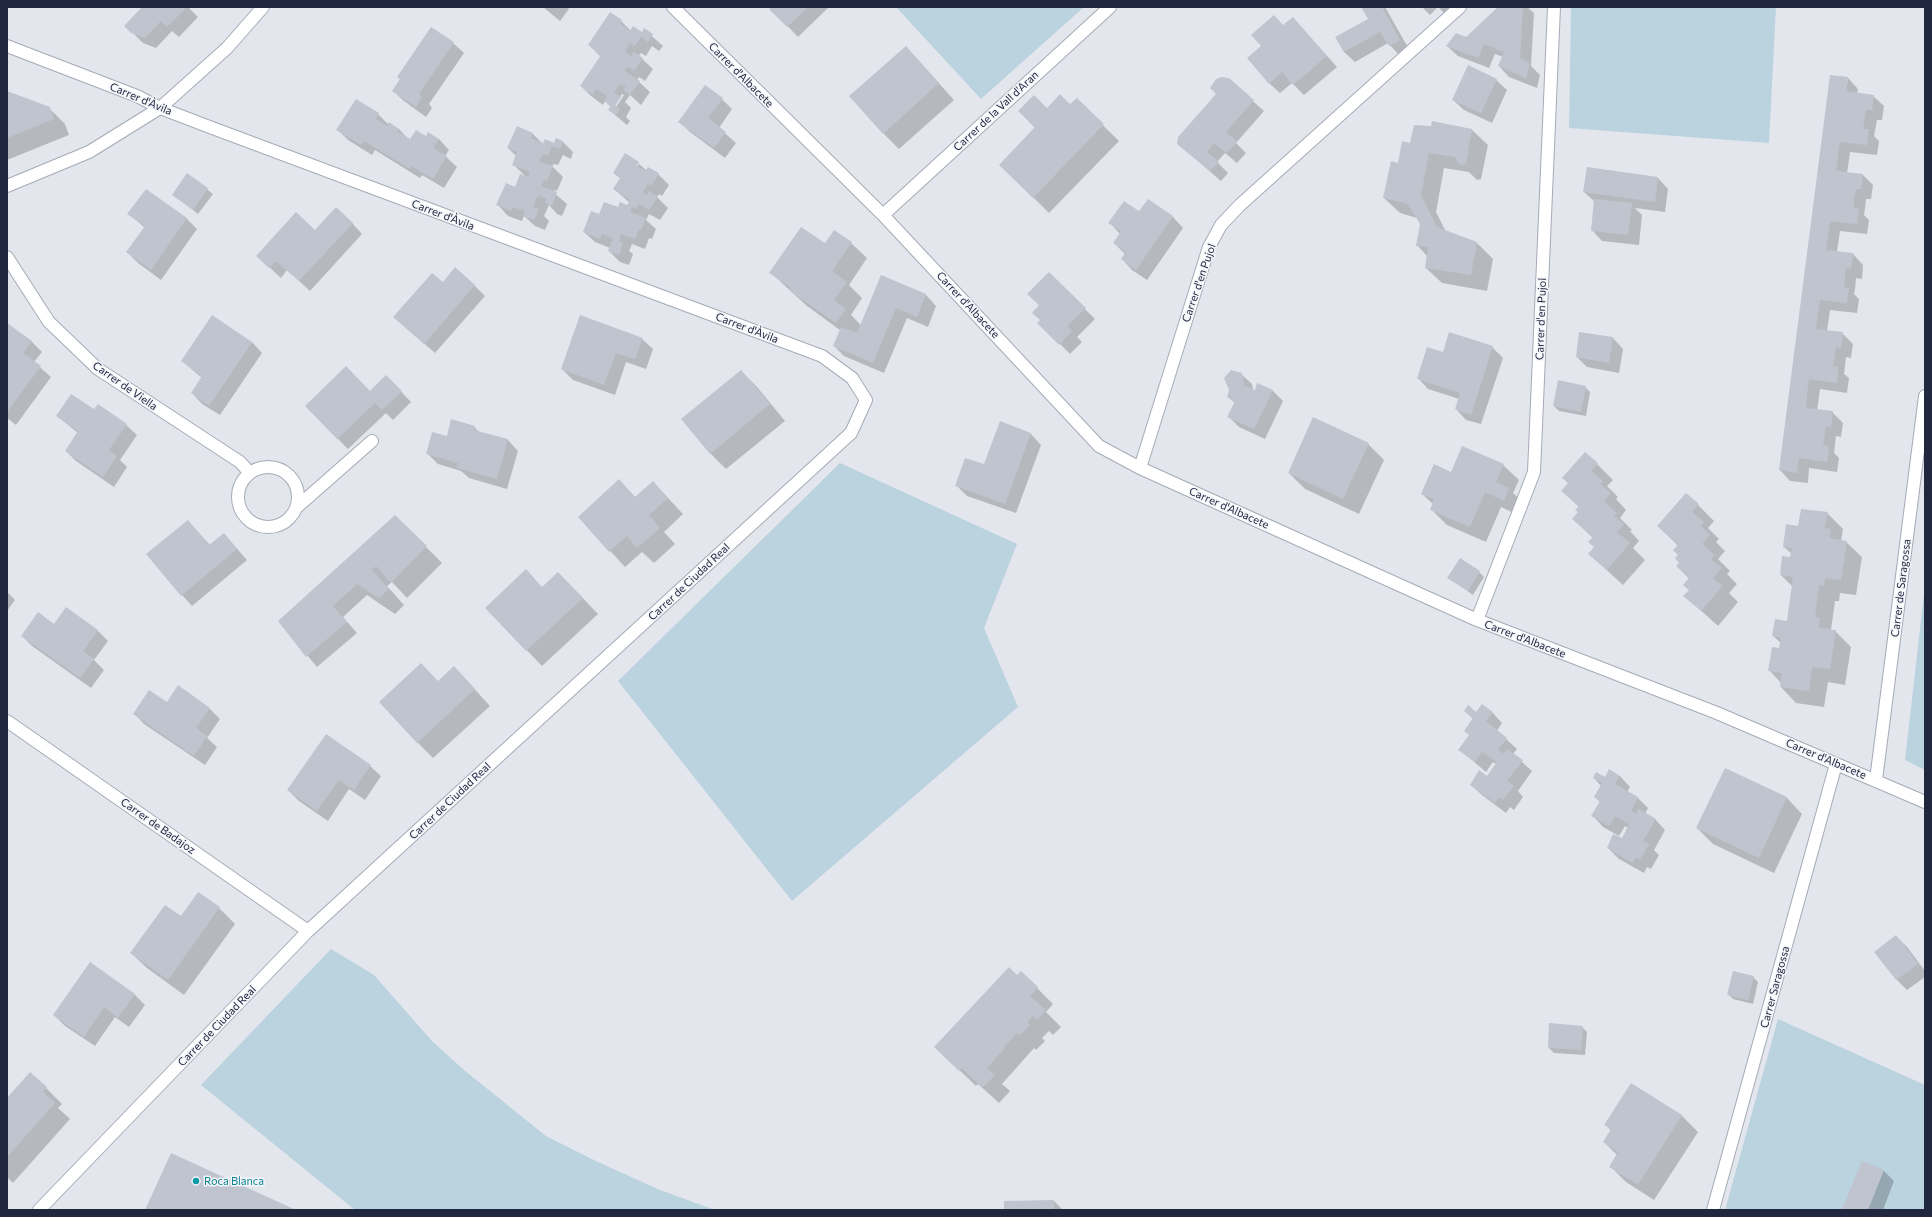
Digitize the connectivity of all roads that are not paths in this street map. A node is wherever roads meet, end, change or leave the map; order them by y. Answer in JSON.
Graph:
{"nodes":[{"id":1,"x":263,"y":7,"type":"edge"},
{"id":2,"x":673,"y":7,"type":"edge"},
{"id":3,"x":1110,"y":7,"type":"edge"},
{"id":4,"x":1460,"y":7,"type":"edge"},
{"id":5,"x":1554,"y":7,"type":"edge"},
{"id":6,"x":7,"y":46,"type":"edge"},
{"id":7,"x":160,"y":108,"type":"junction"},
{"id":8,"x":7,"y":186,"type":"edge"},
{"id":9,"x":883,"y":215,"type":"junction"},
{"id":10,"x":7,"y":258,"type":"edge"},
{"id":11,"x":1925,"y":396,"type":"edge"},
{"id":12,"x":866,"y":400,"type":"joint"},
{"id":13,"x":372,"y":441,"type":"dead end"},
{"id":14,"x":1140,"y":468,"type":"junction"},
{"id":15,"x":249,"y":472,"type":"junction"},
{"id":16,"x":297,"y":507,"type":"junction"},
{"id":17,"x":1477,"y":620,"type":"junction"},
{"id":18,"x":7,"y":721,"type":"edge"},
{"id":19,"x":1836,"y":764,"type":"junction"},
{"id":20,"x":1876,"y":780,"type":"junction"},
{"id":21,"x":1925,"y":802,"type":"edge"},
{"id":22,"x":308,"y":931,"type":"junction"},
{"id":23,"x":39,"y":1210,"type":"edge"},
{"id":24,"x":1713,"y":1210,"type":"edge"}],
"edges":[{"from":1,"to":7,"type":"street"},
{"from":2,"to":9,"type":"street","name":"Carrer d'Albacete"},
{"from":3,"to":9,"type":"street","name":"Carrer de la Vall d'Aran"},
{"from":4,"to":14,"type":"street","name":"Carrer d'en Pujol"},
{"from":5,"to":17,"type":"street","name":"Carrer d'en Pujol"},
{"from":6,"to":7,"type":"street","name":"Carrer d'Àvila"},
{"from":7,"to":8,"type":"street"},
{"from":7,"to":12,"type":"street","name":"Carrer d'Àvila"},
{"from":9,"to":14,"type":"street","name":"Carrer d'Albacete"},
{"from":10,"to":15,"type":"street","name":"Carrer de Viella"},
{"from":11,"to":20,"type":"street","name":"Carrer de Saragossa"},
{"from":12,"to":22,"type":"street","name":"Carrer de Ciudad Real"},
{"from":13,"to":16,"type":"street"},
{"from":14,"to":17,"type":"street","name":"Carrer d'Albacete"},
{"from":15,"to":16,"type":"street"},
{"from":15,"to":16,"type":"street"},
{"from":17,"to":19,"type":"street","name":"Carrer d'Albacete"},
{"from":18,"to":22,"type":"street","name":"Carrer de Badajoz"},
{"from":19,"to":20,"type":"street","name":"Carrer d'Albacete"},
{"from":19,"to":24,"type":"street","name":"Carrer Saragossa"},
{"from":20,"to":21,"type":"street","name":"Carrer d'Albacete"},
{"from":22,"to":23,"type":"street","name":"Carrer de Ciudad Real"}]}
